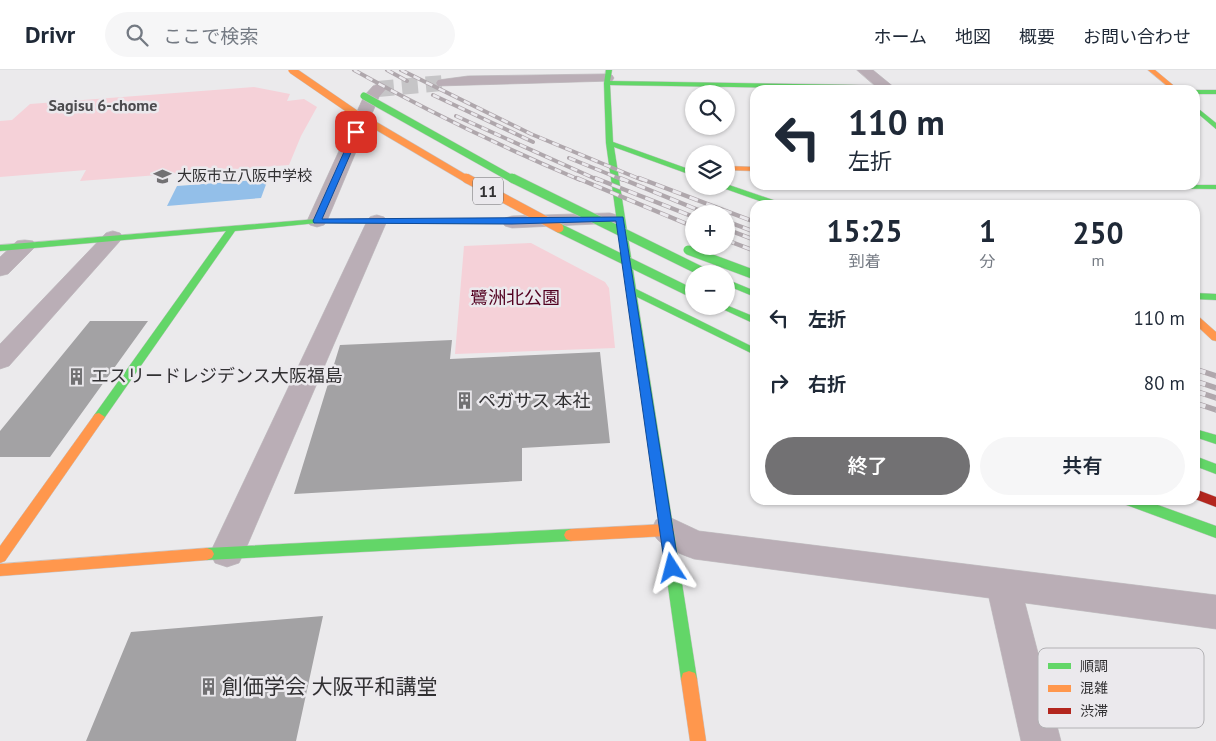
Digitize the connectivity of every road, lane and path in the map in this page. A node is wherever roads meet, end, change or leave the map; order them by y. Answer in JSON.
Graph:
{"nodes":[{"id":1,"x":292,"y":70,"type":"edge"},
{"id":2,"x":749,"y":70,"type":"edge"},
{"id":3,"x":864,"y":70,"type":"edge"},
{"id":4,"x":1150,"y":70,"type":"edge"},
{"id":5,"x":952,"y":76,"type":"dead end"},
{"id":6,"x":608,"y":77,"type":"edge"},
{"id":7,"x":443,"y":83,"type":"tunnel mouth"},
{"id":8,"x":753,"y":85,"type":"edge"},
{"id":9,"x":883,"y":85,"type":"edge"},
{"id":10,"x":961,"y":85,"type":"edge"},
{"id":11,"x":1170,"y":85,"type":"edge"},
{"id":12,"x":352,"y":88,"type":"dead end"},
{"id":13,"x":750,"y":88,"type":"edge"},
{"id":14,"x":378,"y":89,"type":"dead end"},
{"id":15,"x":1200,"y":92,"type":"edge"},
{"id":16,"x":1216,"y":92,"type":"edge"},
{"id":17,"x":1200,"y":113,"type":"edge"},
{"id":18,"x":1216,"y":127,"type":"edge"},
{"id":19,"x":610,"y":142,"type":"junction"},
{"id":20,"x":673,"y":167,"type":"junction"},
{"id":21,"x":685,"y":167,"type":"edge"},
{"id":22,"x":735,"y":168,"type":"edge"},
{"id":23,"x":750,"y":169,"type":"edge"},
{"id":24,"x":685,"y":171,"type":"edge"},
{"id":25,"x":529,"y":186,"type":"junction"},
{"id":26,"x":1200,"y":186,"type":"edge"},
{"id":27,"x":1216,"y":186,"type":"edge"},
{"id":28,"x":735,"y":189,"type":"edge"},
{"id":29,"x":1067,"y":190,"type":"edge"},
{"id":30,"x":1076,"y":199,"type":"dead end"},
{"id":31,"x":765,"y":200,"type":"edge"},
{"id":32,"x":620,"y":219,"type":"junction"},
{"id":33,"x":317,"y":221,"type":"junction"},
{"id":34,"x":377,"y":221,"type":"junction"},
{"id":35,"x":512,"y":222,"type":"joint"},
{"id":36,"x":232,"y":227,"type":"junction"},
{"id":37,"x":113,"y":237,"type":"junction"},
{"id":38,"x":662,"y":239,"type":"dead end"},
{"id":39,"x":25,"y":246,"type":"junction"},
{"id":40,"x":680,"y":246,"type":"dead end"},
{"id":41,"x":0,"y":248,"type":"edge"},
{"id":42,"x":688,"y":265,"type":"edge"},
{"id":43,"x":0,"y":269,"type":"edge"},
{"id":44,"x":750,"y":273,"type":"edge"},
{"id":45,"x":735,"y":286,"type":"edge"},
{"id":46,"x":631,"y":290,"type":"junction"},
{"id":47,"x":685,"y":290,"type":"edge"},
{"id":48,"x":750,"y":292,"type":"edge"},
{"id":49,"x":1200,"y":296,"type":"edge"},
{"id":50,"x":1216,"y":297,"type":"edge"},
{"id":51,"x":735,"y":312,"type":"edge"},
{"id":52,"x":750,"y":319,"type":"edge"},
{"id":53,"x":1200,"y":323,"type":"edge"},
{"id":54,"x":1216,"y":338,"type":"edge"},
{"id":55,"x":1202,"y":341,"type":"dead end"},
{"id":56,"x":1216,"y":345,"type":"edge"},
{"id":57,"x":750,"y":350,"type":"edge"},
{"id":58,"x":0,"y":360,"type":"edge"},
{"id":59,"x":1200,"y":435,"type":"edge"},
{"id":60,"x":1216,"y":440,"type":"edge"},
{"id":61,"x":1200,"y":463,"type":"edge"},
{"id":62,"x":1216,"y":469,"type":"edge"},
{"id":63,"x":1200,"y":496,"type":"edge"},
{"id":64,"x":1216,"y":502,"type":"edge"},
{"id":65,"x":1143,"y":505,"type":"edge"},
{"id":66,"x":667,"y":530,"type":"junction"},
{"id":67,"x":1216,"y":532,"type":"edge"},
{"id":68,"x":227,"y":553,"type":"junction"},
{"id":69,"x":0,"y":557,"type":"edge"},
{"id":70,"x":0,"y":570,"type":"edge"},
{"id":71,"x":1003,"y":585,"type":"junction"},
{"id":72,"x":1216,"y":612,"type":"edge"},
{"id":73,"x":698,"y":741,"type":"edge"},
{"id":74,"x":1041,"y":741,"type":"edge"}],
"edges":[{"from":1,"to":47,"type":"main road","number":"11","bridge":true},
{"from":2,"to":8,"type":"main road"},
{"from":3,"to":9,"type":"street"},
{"from":4,"to":11,"type":"main road"},
{"from":5,"to":10,"type":"main road"},
{"from":6,"to":7,"type":"street"},
{"from":6,"to":13,"type":"main road"},
{"from":6,"to":19,"type":"main road"},
{"from":12,"to":25,"type":"main road","number":"11","bridge":true},
{"from":14,"to":33,"type":"street"},
{"from":15,"to":16,"type":"main road"},
{"from":17,"to":18,"type":"main road"},
{"from":19,"to":20,"type":"main road"},
{"from":19,"to":32,"type":"main road"},
{"from":20,"to":21,"type":"main road"},
{"from":20,"to":24,"type":"main road"},
{"from":22,"to":23,"type":"main road"},
{"from":25,"to":38,"type":"main road","number":"11","bridge":true},
{"from":25,"to":42,"type":"main road","number":"11","bridge":true},
{"from":26,"to":27,"type":"main road"},
{"from":28,"to":31,"type":"main road"},
{"from":29,"to":30,"type":"main road"},
{"from":32,"to":35,"type":"street"},
{"from":32,"to":46,"type":"main road"},
{"from":33,"to":34,"type":"main road"},
{"from":33,"to":36,"type":"main road"},
{"from":34,"to":35,"type":"main road"},
{"from":34,"to":68,"type":"street"},
{"from":36,"to":37,"type":"main road"},
{"from":36,"to":69,"type":"main road"},
{"from":37,"to":39,"type":"main road"},
{"from":37,"to":58,"type":"street"},
{"from":39,"to":41,"type":"main road"},
{"from":39,"to":43,"type":"street"},
{"from":40,"to":44,"type":"main road","bridge":true},
{"from":45,"to":48,"type":"main road"},
{"from":46,"to":57,"type":"main road"},
{"from":46,"to":66,"type":"main road"},
{"from":49,"to":50,"type":"main road"},
{"from":51,"to":52,"type":"main road"},
{"from":53,"to":54,"type":"main road"},
{"from":55,"to":56,"type":"main road"},
{"from":59,"to":60,"type":"main road"},
{"from":61,"to":62,"type":"main road"},
{"from":63,"to":64,"type":"main road"},
{"from":65,"to":67,"type":"main road"},
{"from":66,"to":68,"type":"main road"},
{"from":66,"to":71,"type":"street"},
{"from":66,"to":73,"type":"main road"},
{"from":68,"to":70,"type":"main road"},
{"from":71,"to":72,"type":"street"},
{"from":71,"to":74,"type":"street"}]}
